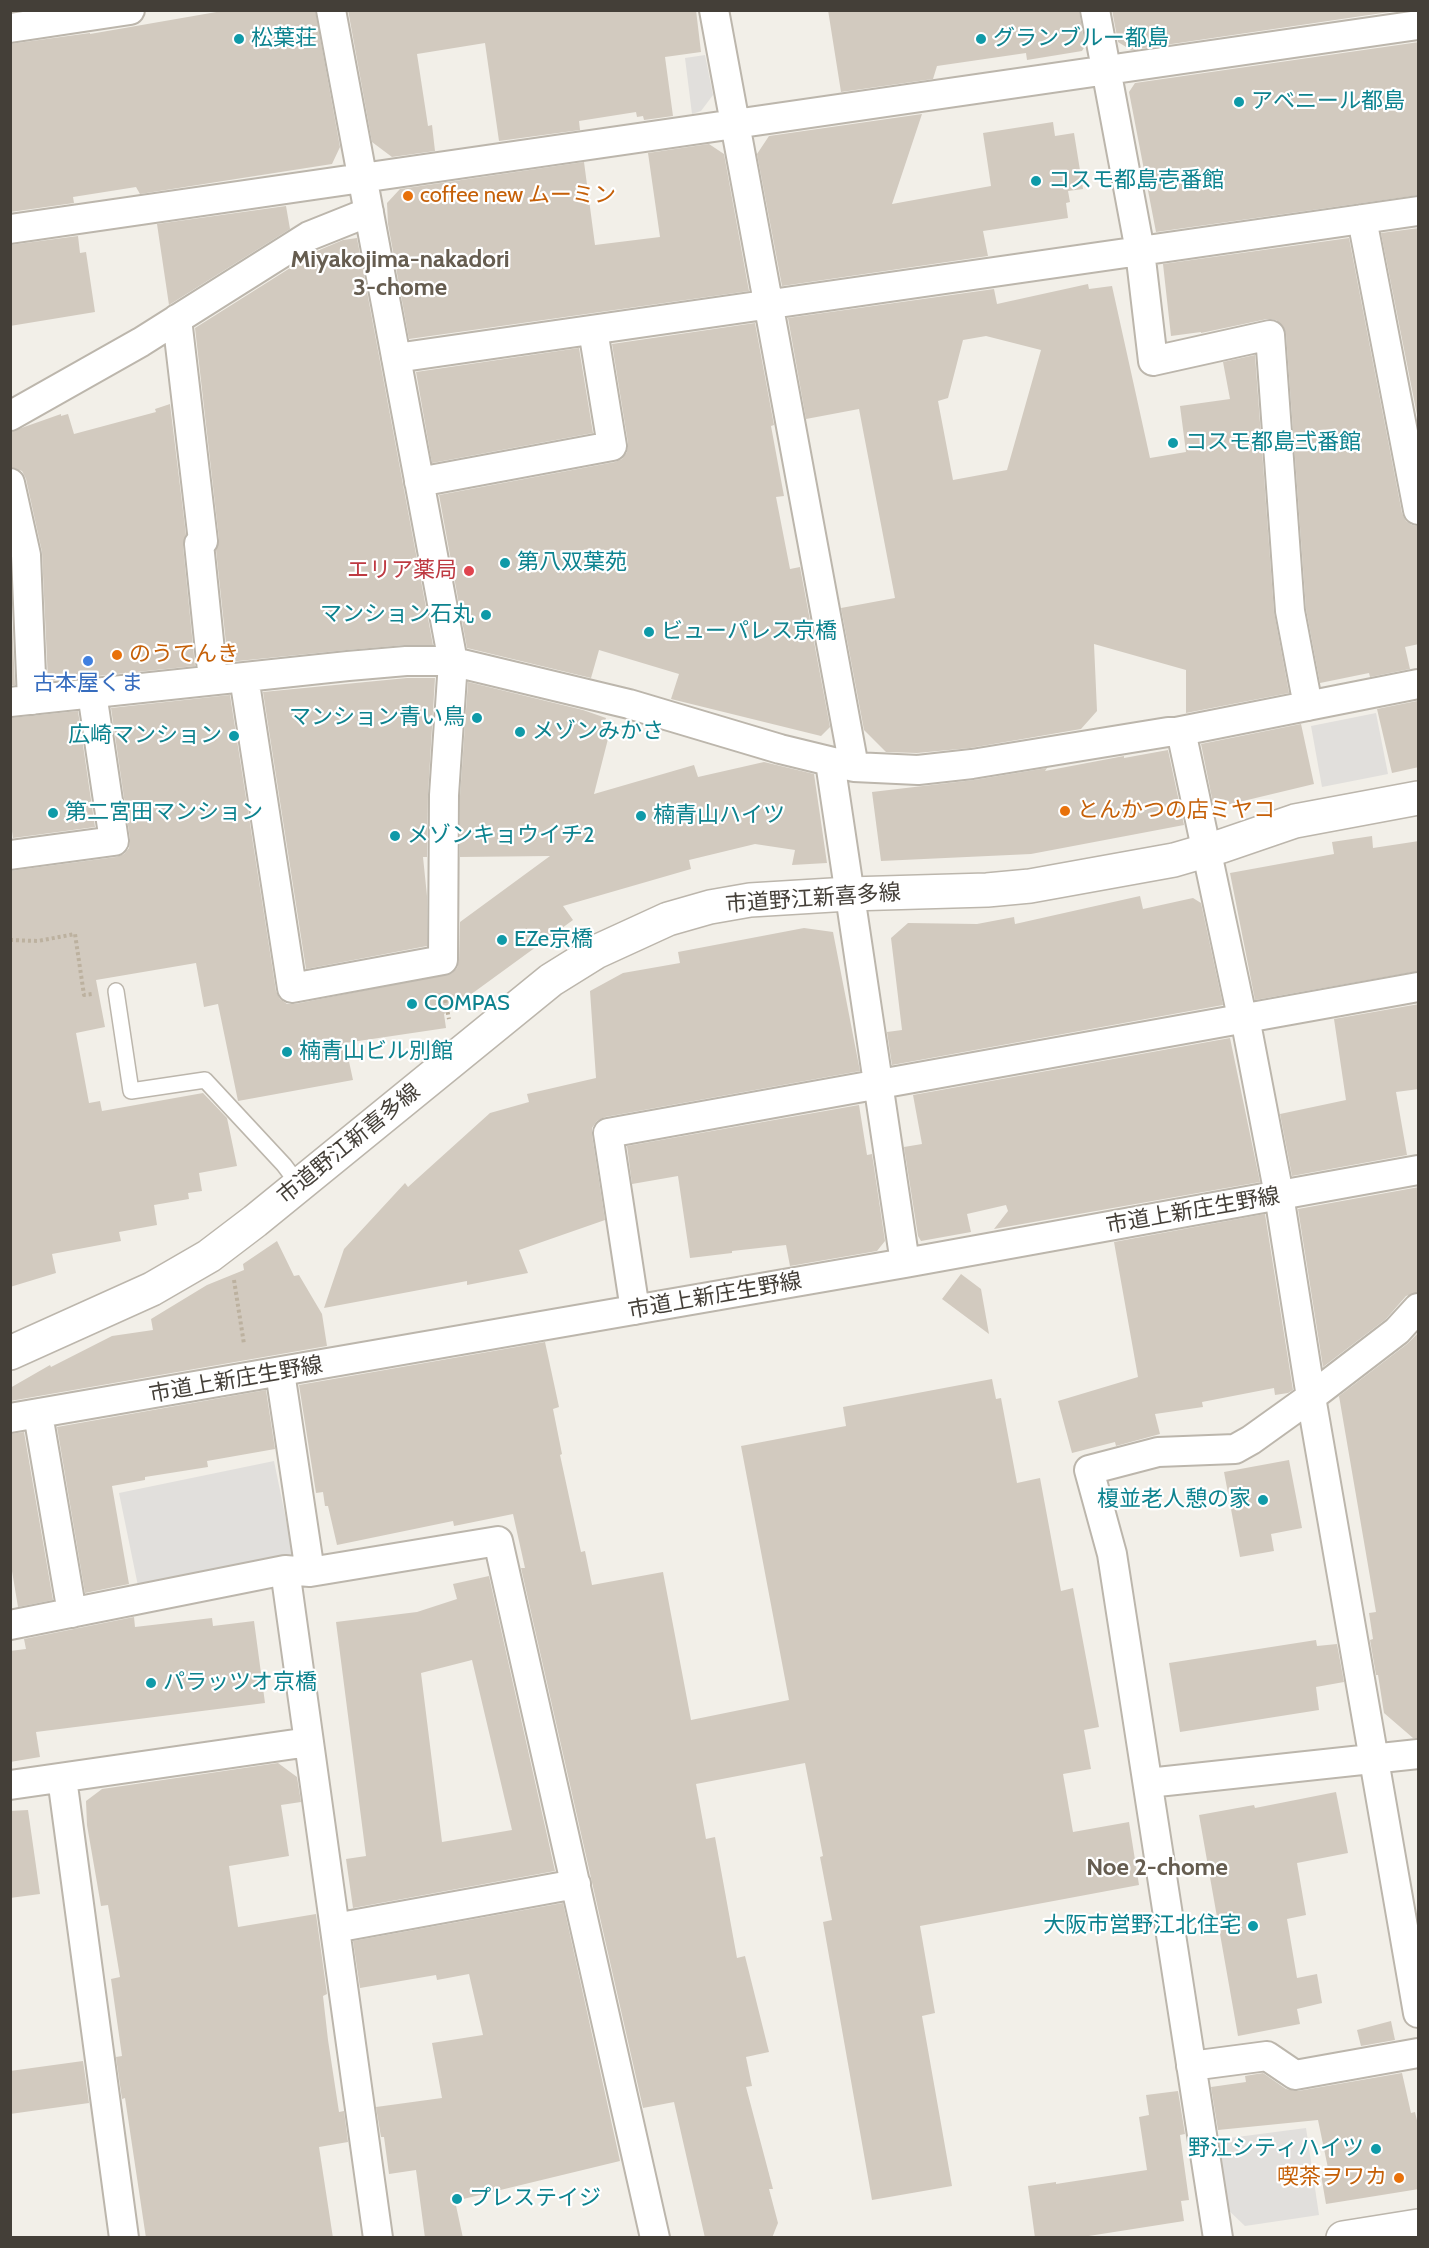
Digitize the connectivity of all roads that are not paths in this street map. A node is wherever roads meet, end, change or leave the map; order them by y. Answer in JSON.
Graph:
{"nodes":[{"id":1,"x":130,"y":10,"type":"edge"},
{"id":2,"x":331,"y":10,"type":"edge"},
{"id":3,"x":714,"y":10,"type":"edge"},
{"id":4,"x":1095,"y":10,"type":"edge"},
{"id":5,"x":1419,"y":25,"type":"edge"},
{"id":6,"x":10,"y":28,"type":"edge"},
{"id":7,"x":1107,"y":70,"type":"junction"},
{"id":8,"x":735,"y":124,"type":"junction"},
{"id":9,"x":362,"y":178,"type":"junction"},
{"id":10,"x":1419,"y":211,"type":"edge"},
{"id":11,"x":369,"y":212,"type":"junction"},
{"id":12,"x":1362,"y":219,"type":"junction"},
{"id":13,"x":10,"y":229,"type":"edge"},
{"id":14,"x":1140,"y":251,"type":"junction"},
{"id":15,"x":768,"y":304,"type":"junction"},
{"id":16,"x":177,"y":319,"type":"junction"},
{"id":17,"x":593,"y":330,"type":"junction"},
{"id":18,"x":396,"y":358,"type":"junction"},
{"id":19,"x":10,"y":416,"type":"edge"},
{"id":20,"x":419,"y":482,"type":"junction"},
{"id":21,"x":10,"y":483,"type":"edge"},
{"id":22,"x":1419,"y":510,"type":"edge"},
{"id":23,"x":453,"y":662,"type":"junction"},
{"id":24,"x":244,"y":677,"type":"junction"},
{"id":25,"x":213,"y":680,"type":"junction"},
{"id":26,"x":1419,"y":684,"type":"edge"},
{"id":27,"x":92,"y":693,"type":"junction"},
{"id":28,"x":21,"y":701,"type":"edge"},
{"id":29,"x":1308,"y":706,"type":"junction"},
{"id":30,"x":1181,"y":731,"type":"junction"},
{"id":31,"x":842,"y":765,"type":"junction"},
{"id":32,"x":1419,"y":798,"type":"edge"},
{"id":33,"x":1207,"y":851,"type":"junction"},
{"id":34,"x":10,"y":855,"type":"edge"},
{"id":35,"x":849,"y":894,"type":"junction"},
{"id":36,"x":1419,"y":987,"type":"edge"},
{"id":37,"x":116,"y":991,"type":"road end"},
{"id":38,"x":1242,"y":1017,"type":"junction"},
{"id":39,"x":878,"y":1084,"type":"junction"},
{"id":40,"x":1419,"y":1170,"type":"edge"},
{"id":41,"x":299,"y":1185,"type":"junction"},
{"id":42,"x":1279,"y":1195,"type":"junction"},
{"id":43,"x":905,"y":1263,"type":"junction"},
{"id":44,"x":1419,"y":1308,"type":"edge"},
{"id":45,"x":635,"y":1310,"type":"junction"},
{"id":46,"x":10,"y":1353,"type":"edge"},
{"id":47,"x":280,"y":1372,"type":"junction"},
{"id":48,"x":1311,"y":1397,"type":"junction"},
{"id":49,"x":24,"y":1416,"type":"edge"},
{"id":50,"x":298,"y":1571,"type":"junction"},
{"id":51,"x":72,"y":1613,"type":"junction"},
{"id":52,"x":11,"y":1621,"type":"edge"},
{"id":53,"x":309,"y":1742,"type":"junction"},
{"id":54,"x":1419,"y":1754,"type":"edge"},
{"id":55,"x":1375,"y":1759,"type":"junction"},
{"id":56,"x":62,"y":1778,"type":"junction"},
{"id":57,"x":1148,"y":1783,"type":"junction"},
{"id":58,"x":10,"y":1785,"type":"edge"},
{"id":59,"x":576,"y":1884,"type":"junction"},
{"id":60,"x":335,"y":1928,"type":"junction"},
{"id":61,"x":1419,"y":2013,"type":"edge"},
{"id":62,"x":1419,"y":2053,"type":"edge"},
{"id":63,"x":1191,"y":2066,"type":"junction"},
{"id":64,"x":1419,"y":2226,"type":"edge"},
{"id":65,"x":124,"y":2238,"type":"edge"},
{"id":66,"x":378,"y":2238,"type":"edge"},
{"id":67,"x":655,"y":2238,"type":"edge"},
{"id":68,"x":1218,"y":2238,"type":"edge"},
{"id":69,"x":1342,"y":2238,"type":"edge"}],
"edges":[{"from":1,"to":6,"type":"street"},
{"from":2,"to":9,"type":"street"},
{"from":3,"to":8,"type":"street"},
{"from":4,"to":7,"type":"street"},
{"from":5,"to":7,"type":"street"},
{"from":7,"to":8,"type":"street"},
{"from":7,"to":14,"type":"street"},
{"from":8,"to":9,"type":"street"},
{"from":8,"to":15,"type":"street"},
{"from":9,"to":11,"type":"street"},
{"from":9,"to":13,"type":"street"},
{"from":10,"to":12,"type":"street"},
{"from":11,"to":16,"type":"street"},
{"from":11,"to":18,"type":"street"},
{"from":12,"to":14,"type":"street"},
{"from":12,"to":22,"type":"street"},
{"from":14,"to":15,"type":"street"},
{"from":14,"to":29,"type":"street"},
{"from":15,"to":17,"type":"street"},
{"from":15,"to":31,"type":"street"},
{"from":16,"to":19,"type":"street"},
{"from":16,"to":25,"type":"street"},
{"from":17,"to":18,"type":"street"},
{"from":17,"to":20,"type":"street"},
{"from":18,"to":20,"type":"street"},
{"from":20,"to":23,"type":"street"},
{"from":21,"to":28,"type":"street"},
{"from":23,"to":24,"type":"street"},
{"from":23,"to":24,"type":"street"},
{"from":23,"to":31,"type":"street"},
{"from":24,"to":25,"type":"street"},
{"from":25,"to":27,"type":"street"},
{"from":26,"to":29,"type":"street"},
{"from":27,"to":28,"type":"street"},
{"from":27,"to":34,"type":"street"},
{"from":29,"to":30,"type":"street"},
{"from":30,"to":31,"type":"street"},
{"from":30,"to":33,"type":"street"},
{"from":31,"to":35,"type":"street"},
{"from":32,"to":33,"type":"street","name":"市道野江新喜多線"},
{"from":33,"to":35,"type":"street","name":"市道野江新喜多線"},
{"from":33,"to":38,"type":"street"},
{"from":35,"to":39,"type":"street"},
{"from":35,"to":41,"type":"street","name":"市道野江新喜多線"},
{"from":36,"to":38,"type":"street"},
{"from":37,"to":41,"type":"lane"},
{"from":38,"to":39,"type":"street"},
{"from":38,"to":42,"type":"street"},
{"from":39,"to":43,"type":"street"},
{"from":39,"to":45,"type":"street"},
{"from":40,"to":42,"type":"street","name":"市道上新庄生野線"},
{"from":41,"to":46,"type":"street","name":"市道野江新喜多線"},
{"from":42,"to":43,"type":"street","name":"市道上新庄生野線"},
{"from":42,"to":48,"type":"street"},
{"from":43,"to":45,"type":"street","name":"市道上新庄生野線"},
{"from":44,"to":48,"type":"street"},
{"from":45,"to":47,"type":"street","name":"市道上新庄生野線"},
{"from":47,"to":49,"type":"street","name":"市道上新庄生野線"},
{"from":47,"to":50,"type":"street"},
{"from":48,"to":55,"type":"street"},
{"from":48,"to":57,"type":"street"},
{"from":49,"to":51,"type":"street"},
{"from":50,"to":51,"type":"street"},
{"from":50,"to":53,"type":"street"},
{"from":50,"to":59,"type":"street"},
{"from":51,"to":52,"type":"street"},
{"from":53,"to":56,"type":"street"},
{"from":53,"to":60,"type":"street"},
{"from":54,"to":55,"type":"street"},
{"from":55,"to":57,"type":"street"},
{"from":55,"to":61,"type":"street"},
{"from":56,"to":58,"type":"street"},
{"from":56,"to":65,"type":"street"},
{"from":57,"to":63,"type":"street"},
{"from":59,"to":60,"type":"street"},
{"from":59,"to":67,"type":"street"},
{"from":60,"to":66,"type":"street"},
{"from":62,"to":63,"type":"street"},
{"from":63,"to":68,"type":"street"},
{"from":64,"to":69,"type":"street"}]}
